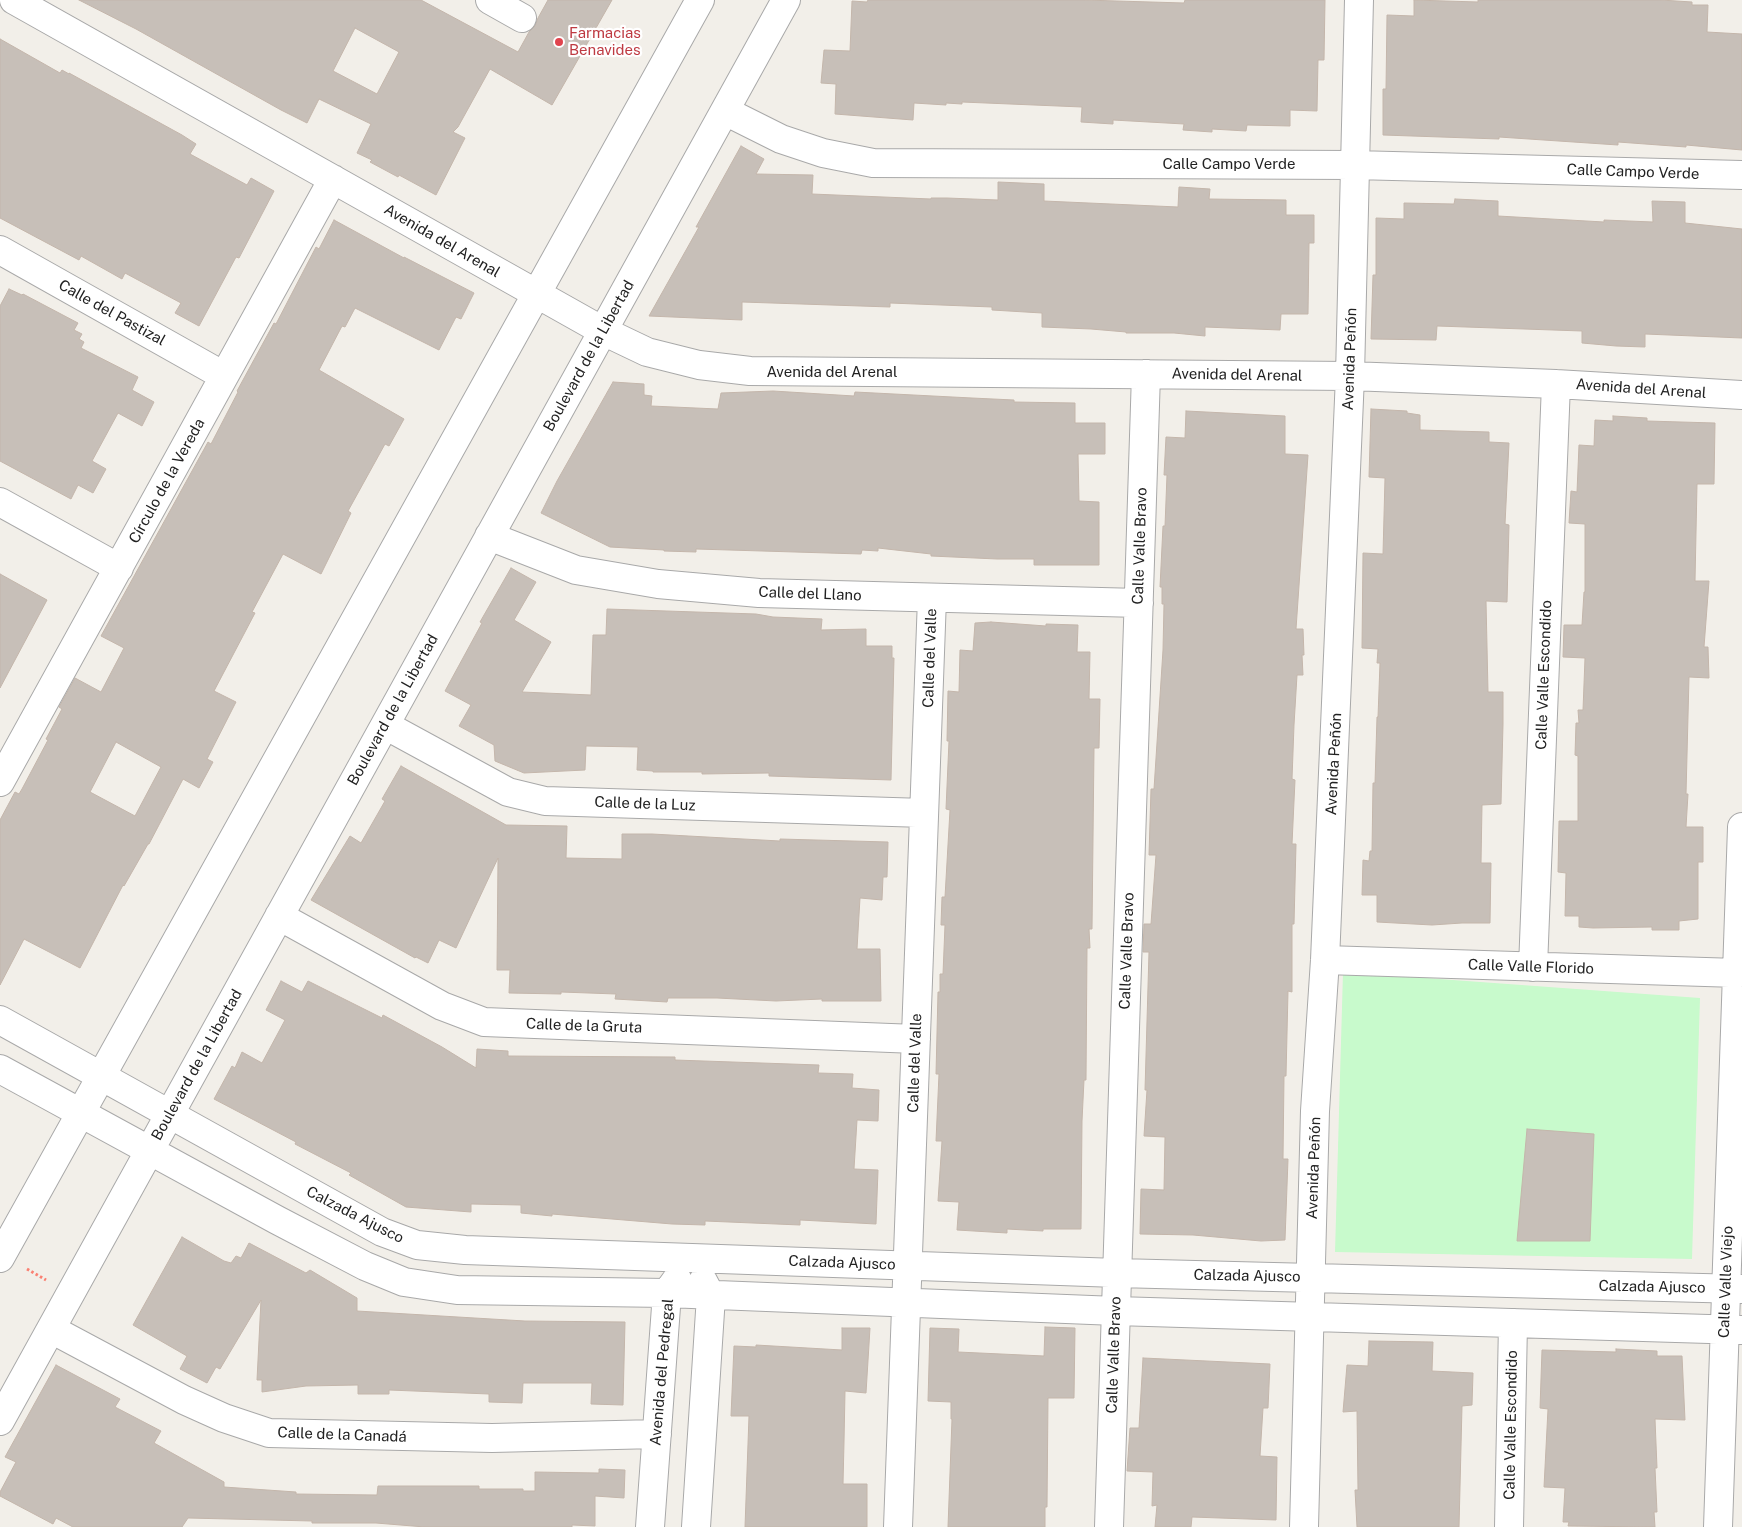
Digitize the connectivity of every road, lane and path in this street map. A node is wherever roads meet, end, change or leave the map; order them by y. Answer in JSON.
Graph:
{"nodes":[{"id":1,"x":14,"y":0,"type":"edge"},
{"id":2,"x":490,"y":0,"type":"edge"},
{"id":3,"x":700,"y":0,"type":"edge"},
{"id":4,"x":786,"y":0,"type":"edge"},
{"id":5,"x":1359,"y":0,"type":"edge"},
{"id":6,"x":522,"y":18,"type":"dead end"},
{"id":7,"x":725,"y":111,"type":"junction"},
{"id":8,"x":1354,"y":165,"type":"junction"},
{"id":9,"x":1742,"y":175,"type":"edge"},
{"id":10,"x":333,"y":179,"type":"junction"},
{"id":11,"x":0,"y":250,"type":"edge"},
{"id":12,"x":536,"y":295,"type":"junction"},
{"id":13,"x":603,"y":331,"type":"junction"},
{"id":14,"x":1146,"y":374,"type":"junction"},
{"id":15,"x":224,"y":376,"type":"junction"},
{"id":16,"x":1350,"y":376,"type":"junction"},
{"id":17,"x":1556,"y":384,"type":"junction"},
{"id":18,"x":1742,"y":395,"type":"edge"},
{"id":19,"x":0,"y":502,"type":"edge"},
{"id":20,"x":490,"y":536,"type":"junction"},
{"id":21,"x":119,"y":568,"type":"junction"},
{"id":22,"x":932,"y":598,"type":"junction"},
{"id":23,"x":1138,"y":603,"type":"junction"},
{"id":24,"x":385,"y":725,"type":"junction"},
{"id":25,"x":3,"y":770,"type":"edge"},
{"id":26,"x":924,"y":812,"type":"junction"},
{"id":27,"x":1742,"y":827,"type":"edge"},
{"id":28,"x":279,"y":916,"type":"junction"},
{"id":29,"x":1325,"y":960,"type":"junction"},
{"id":30,"x":1533,"y":967,"type":"junction"},
{"id":31,"x":1737,"y":973,"type":"junction"},
{"id":32,"x":0,"y":1020,"type":"edge"},
{"id":33,"x":916,"y":1040,"type":"junction"},
{"id":34,"x":0,"y":1069,"type":"edge"},
{"id":35,"x":102,"y":1077,"type":"junction"},
{"id":36,"x":80,"y":1113,"type":"junction"},
{"id":37,"x":169,"y":1114,"type":"junction"},
{"id":38,"x":149,"y":1151,"type":"junction"},
{"id":39,"x":1,"y":1256,"type":"edge"},
{"id":40,"x":691,"y":1258,"type":"junction"},
{"id":41,"x":907,"y":1265,"type":"junction"},
{"id":42,"x":1117,"y":1273,"type":"junction"},
{"id":43,"x":1311,"y":1278,"type":"junction"},
{"id":44,"x":1734,"y":1289,"type":"edge"},
{"id":45,"x":70,"y":1294,"type":"junction"},
{"id":46,"x":667,"y":1294,"type":"junction"},
{"id":47,"x":711,"y":1296,"type":"junction"},
{"id":48,"x":906,"y":1303,"type":"junction"},
{"id":49,"x":1116,"y":1311,"type":"junction"},
{"id":50,"x":1310,"y":1317,"type":"junction"},
{"id":51,"x":1513,"y":1323,"type":"junction"},
{"id":52,"x":51,"y":1329,"type":"junction"},
{"id":53,"x":1733,"y":1330,"type":"edge"},
{"id":54,"x":0,"y":1421,"type":"edge"},
{"id":55,"x":657,"y":1434,"type":"junction"},
{"id":56,"x":650,"y":1527,"type":"edge"},
{"id":57,"x":696,"y":1527,"type":"edge"},
{"id":58,"x":898,"y":1527,"type":"edge"},
{"id":59,"x":1108,"y":1527,"type":"edge"},
{"id":60,"x":1304,"y":1527,"type":"edge"},
{"id":61,"x":1510,"y":1527,"type":"edge"},
{"id":62,"x":1718,"y":1527,"type":"edge"}],
"edges":[{"from":1,"to":10,"type":"street","name":"Avenida del Arenal"},
{"from":2,"to":6,"type":"street"},
{"from":3,"to":12,"type":"street"},
{"from":4,"to":7,"type":"street","name":"Boulevard de la Libertad"},
{"from":5,"to":8,"type":"street","name":"Avenida Peñón"},
{"from":7,"to":8,"type":"street","name":"Calle Campo Verde"},
{"from":7,"to":13,"type":"street","name":"Boulevard de la Libertad"},
{"from":8,"to":9,"type":"street","name":"Calle Campo Verde"},
{"from":8,"to":16,"type":"street","name":"Avenida Peñón"},
{"from":10,"to":12,"type":"street","name":"Avenida del Arenal"},
{"from":10,"to":15,"type":"street","name":"Círculo de la Vereda"},
{"from":11,"to":15,"type":"street","name":"Calle del Pastizal"},
{"from":12,"to":13,"type":"street","name":"Avenida del Arenal"},
{"from":12,"to":35,"type":"street"},
{"from":13,"to":14,"type":"street","name":"Avenida del Arenal"},
{"from":13,"to":20,"type":"street","name":"Boulevard de la Libertad"},
{"from":14,"to":16,"type":"street","name":"Avenida del Arenal"},
{"from":14,"to":23,"type":"street","name":"Calle Valle Bravo"},
{"from":15,"to":21,"type":"street","name":"Círculo de la Vereda"},
{"from":16,"to":17,"type":"street","name":"Avenida del Arenal"},
{"from":16,"to":29,"type":"street","name":"Avenida Peñón"},
{"from":17,"to":18,"type":"street","name":"Avenida del Arenal"},
{"from":17,"to":30,"type":"street","name":"Calle Valle Escondido"},
{"from":19,"to":21,"type":"street"},
{"from":20,"to":22,"type":"street","name":"Calle del Llano"},
{"from":20,"to":24,"type":"street","name":"Boulevard de la Libertad"},
{"from":21,"to":25,"type":"street","name":"Círculo de la Vereda"},
{"from":22,"to":23,"type":"street","name":"Calle del Llano"},
{"from":22,"to":26,"type":"street","name":"Calle del Valle"},
{"from":23,"to":42,"type":"street","name":"Calle Valle Bravo"},
{"from":24,"to":26,"type":"street","name":"Calle de la Luz"},
{"from":24,"to":28,"type":"street","name":"Boulevard de la Libertad"},
{"from":26,"to":33,"type":"street","name":"Calle del Valle"},
{"from":27,"to":31,"type":"street","name":"Calle Valle Viejo"},
{"from":28,"to":33,"type":"street","name":"Calle de la Gruta"},
{"from":28,"to":37,"type":"street","name":"Boulevard de la Libertad"},
{"from":29,"to":30,"type":"street","name":"Calle Valle Florido"},
{"from":29,"to":43,"type":"street","name":"Avenida Peñón"},
{"from":30,"to":31,"type":"street","name":"Calle Valle Florido"},
{"from":31,"to":44,"type":"street","name":"Calle Valle Viejo"},
{"from":32,"to":35,"type":"street","name":"Calzada Ajusco"},
{"from":33,"to":41,"type":"street","name":"Calle del Valle"},
{"from":34,"to":36,"type":"street"},
{"from":35,"to":36,"type":"street"},
{"from":35,"to":37,"type":"street","name":"Calzada Ajusco"},
{"from":36,"to":38,"type":"street"},
{"from":36,"to":39,"type":"street"},
{"from":37,"to":38,"type":"street","name":"Boulevard de la Libertad"},
{"from":37,"to":40,"type":"street","name":"Calzada Ajusco"},
{"from":38,"to":45,"type":"street","name":"Boulevard de la Libertad"},
{"from":38,"to":46,"type":"street"},
{"from":39,"to":45,"type":"path"},
{"from":40,"to":41,"type":"street","name":"Calzada Ajusco"},
{"from":40,"to":46,"type":"street","name":"Avenida del Pedregal"},
{"from":40,"to":47,"type":"street"},
{"from":41,"to":42,"type":"street","name":"Calzada Ajusco"},
{"from":41,"to":48,"type":"street","name":"Calle del Valle"},
{"from":42,"to":43,"type":"street","name":"Calzada Ajusco"},
{"from":42,"to":49,"type":"street","name":"Calle Valle Bravo"},
{"from":43,"to":44,"type":"street","name":"Calzada Ajusco"},
{"from":43,"to":50,"type":"street","name":"Avenida Peñón"},
{"from":44,"to":53,"type":"street","name":"Calle Valle Viejo"},
{"from":45,"to":52,"type":"street","name":"Boulevard de la Libertad"},
{"from":46,"to":47,"type":"street"},
{"from":46,"to":55,"type":"street","name":"Avenida del Pedregal"},
{"from":47,"to":48,"type":"street"},
{"from":47,"to":57,"type":"street"},
{"from":48,"to":49,"type":"street"},
{"from":48,"to":58,"type":"street","name":"Calle del Valle"},
{"from":49,"to":50,"type":"street"},
{"from":49,"to":59,"type":"street","name":"Calle Valle Bravo"},
{"from":50,"to":51,"type":"street"},
{"from":50,"to":60,"type":"street","name":"Avenida Peñón"},
{"from":51,"to":53,"type":"street"},
{"from":51,"to":61,"type":"street","name":"Calle Valle Escondido"},
{"from":52,"to":54,"type":"street","name":"Boulevard de la Libertad"},
{"from":52,"to":55,"type":"street","name":"Calle de la Canadá"},
{"from":53,"to":62,"type":"street","name":"Calle Valle Viejo"},
{"from":55,"to":56,"type":"street","name":"Avenida del Pedregal"}]}
